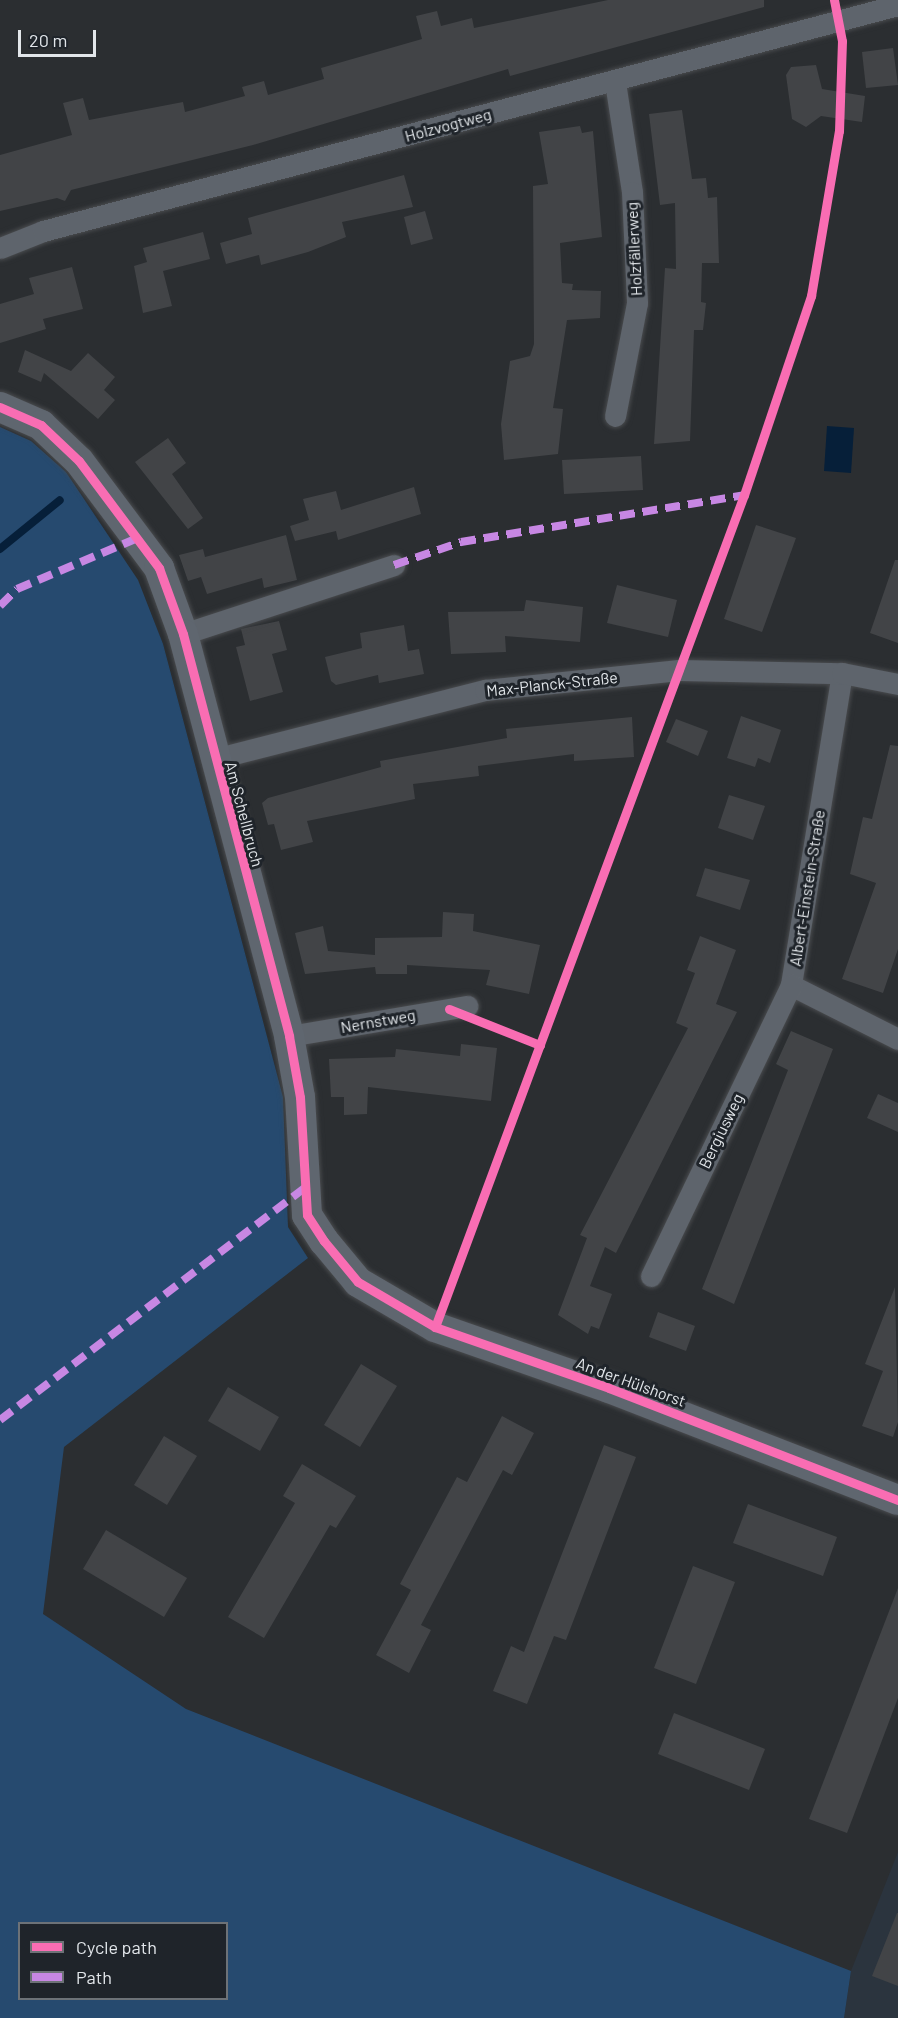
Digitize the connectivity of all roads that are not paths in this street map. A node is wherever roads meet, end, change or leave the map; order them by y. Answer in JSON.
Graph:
{"nodes":[{"id":1,"x":898,"y":5,"type":"edge"},
{"id":2,"x":615,"y":82,"type":"junction"},
{"id":3,"x":0,"y":248,"type":"edge"},
{"id":4,"x":0,"y":407,"type":"edge"},
{"id":5,"x":615,"y":416,"type":"dead end"},
{"id":6,"x":394,"y":565,"type":"dead end"},
{"id":7,"x":183,"y":634,"type":"junction"},
{"id":8,"x":842,"y":673,"type":"junction"},
{"id":9,"x":898,"y":684,"type":"edge"},
{"id":10,"x":214,"y":759,"type":"junction"},
{"id":11,"x":791,"y":985,"type":"junction"},
{"id":12,"x":467,"y":1006,"type":"dead end"},
{"id":13,"x":289,"y":1036,"type":"junction"},
{"id":14,"x":898,"y":1039,"type":"edge"},
{"id":15,"x":651,"y":1276,"type":"dead end"},
{"id":16,"x":358,"y":1282,"type":"joint"},
{"id":17,"x":898,"y":1500,"type":"edge"}],
"edges":[{"from":1,"to":2,"type":"street","name":"Holzvogtweg"},
{"from":2,"to":3,"type":"street","name":"Holzvogtweg"},
{"from":2,"to":5,"type":"street","name":"Holzfällerweg"},
{"from":4,"to":7,"type":"street","name":"Am Schellbruch"},
{"from":6,"to":7,"type":"street"},
{"from":7,"to":10,"type":"street","name":"Am Schellbruch"},
{"from":8,"to":9,"type":"street","name":"Max-Planck-Straße"},
{"from":8,"to":10,"type":"street","name":"Max-Planck-Straße"},
{"from":8,"to":11,"type":"street","name":"Albert-Einstein-Straße"},
{"from":10,"to":13,"type":"street","name":"Am Schellbruch"},
{"from":11,"to":14,"type":"street","name":"Albert-Einstein-Straße"},
{"from":11,"to":15,"type":"street","name":"Bergiusweg"},
{"from":12,"to":13,"type":"street","name":"Nernstweg"},
{"from":13,"to":16,"type":"street","name":"Am Schellbruch"},
{"from":16,"to":17,"type":"street","name":"An der Hülshorst"}]}
